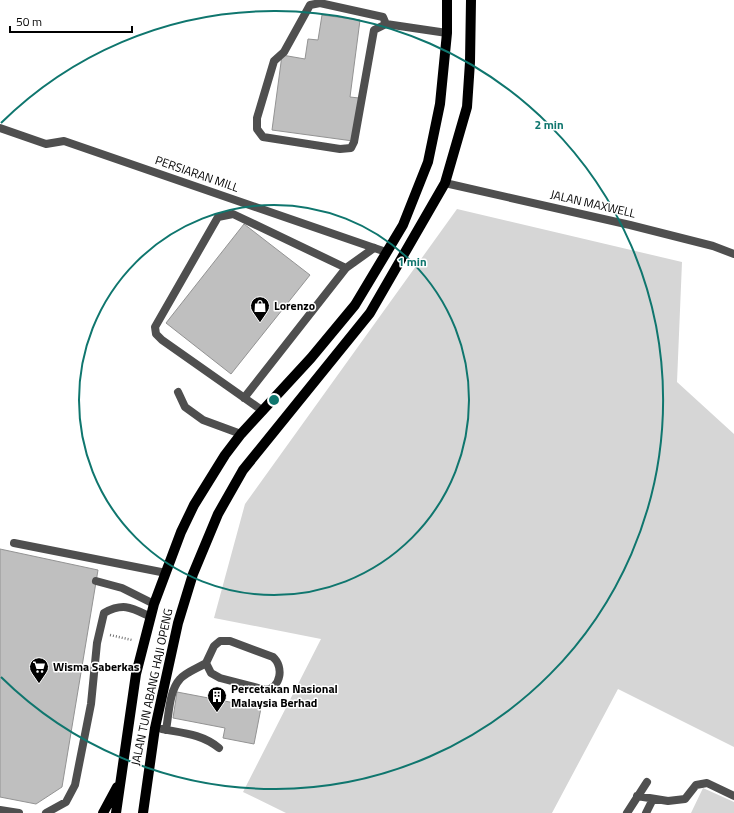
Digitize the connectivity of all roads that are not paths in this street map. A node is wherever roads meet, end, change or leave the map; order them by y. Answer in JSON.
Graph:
{"nodes":[{"id":1,"x":448,"y":0,"type":"edge"},
{"id":2,"x":471,"y":0,"type":"edge"},
{"id":3,"x":386,"y":24,"type":"junction"},
{"id":4,"x":447,"y":33,"type":"junction"},
{"id":5,"x":0,"y":128,"type":"edge"},
{"id":6,"x":445,"y":183,"type":"junction"},
{"id":7,"x":374,"y":248,"type":"junction"},
{"id":8,"x":386,"y":252,"type":"junction"},
{"id":9,"x":734,"y":254,"type":"edge"},
{"id":10,"x":346,"y":268,"type":"junction"},
{"id":11,"x":178,"y":392,"type":"dead end"},
{"id":12,"x":244,"y":398,"type":"junction"},
{"id":13,"x":263,"y":410,"type":"junction"},
{"id":14,"x":241,"y":434,"type":"junction"},
{"id":15,"x":14,"y":543,"type":"dead end"},
{"id":16,"x":166,"y":573,"type":"junction"},
{"id":17,"x":96,"y":581,"type":"dead end"},
{"id":18,"x":154,"y":604,"type":"junction"},
{"id":19,"x":151,"y":617,"type":"junction"},
{"id":20,"x":206,"y":663,"type":"junction"},
{"id":21,"x":155,"y":728,"type":"junction"},
{"id":22,"x":166,"y":730,"type":"junction"},
{"id":23,"x":219,"y":748,"type":"dead end"},
{"id":24,"x":121,"y":779,"type":"junction"},
{"id":25,"x":647,"y":782,"type":"dead end"},
{"id":26,"x":636,"y":796,"type":"junction"},
{"id":27,"x":734,"y":796,"type":"edge"},
{"id":28,"x":653,"y":799,"type":"junction"},
{"id":29,"x":0,"y":810,"type":"edge"},
{"id":30,"x":19,"y":813,"type":"edge"},
{"id":31,"x":46,"y":813,"type":"edge"},
{"id":32,"x":103,"y":813,"type":"edge"},
{"id":33,"x":116,"y":813,"type":"edge"},
{"id":34,"x":143,"y":813,"type":"edge"},
{"id":35,"x":627,"y":813,"type":"edge"},
{"id":36,"x":646,"y":813,"type":"edge"}],
"edges":[{"from":1,"to":4,"type":"main road","name":"JALAN TUN ABANG HAJI OPENG"},
{"from":2,"to":6,"type":"main road","name":"JALAN TUN ABANG HAJI OPENG"},
{"from":3,"to":3,"type":"street"},
{"from":3,"to":4,"type":"street"},
{"from":4,"to":8,"type":"main road","name":"JALAN TUN ABANG HAJI OPENG"},
{"from":5,"to":7,"type":"street","name":"PERSIARAN MILL"},
{"from":6,"to":9,"type":"street","name":"JALAN MAXWELL"},
{"from":6,"to":21,"type":"main road","name":"JALAN TUN ABANG HAJI OPENG"},
{"from":7,"to":8,"type":"street","name":"PERSIARAN MILL"},
{"from":7,"to":10,"type":"street"},
{"from":8,"to":13,"type":"main road","name":"JALAN TUN ABANG HAJI OPENG"},
{"from":10,"to":12,"type":"street"},
{"from":10,"to":12,"type":"street"},
{"from":11,"to":14,"type":"street"},
{"from":12,"to":13,"type":"street"},
{"from":13,"to":14,"type":"main road","name":"JALAN TUN ABANG HAJI OPENG"},
{"from":14,"to":16,"type":"main road","name":"JALAN TUN ABANG HAJI OPENG"},
{"from":15,"to":16,"type":"street"},
{"from":16,"to":18,"type":"main road","name":"JALAN TUN ABANG HAJI OPENG"},
{"from":17,"to":18,"type":"street"},
{"from":18,"to":19,"type":"main road","name":"JALAN TUN ABANG HAJI OPENG"},
{"from":19,"to":24,"type":"main road","name":"JALAN TUN ABANG HAJI OPENG"},
{"from":19,"to":31,"type":"street"},
{"from":20,"to":20,"type":"street"},
{"from":20,"to":22,"type":"street"},
{"from":21,"to":22,"type":"street"},
{"from":21,"to":34,"type":"main road","name":"JALAN TUN ABANG HAJI OPENG"},
{"from":22,"to":23,"type":"street"},
{"from":24,"to":32,"type":"main road"},
{"from":24,"to":33,"type":"main road","name":"JALAN TUN ABANG HAJI OPENG"},
{"from":25,"to":26,"type":"street"},
{"from":26,"to":28,"type":"street"},
{"from":26,"to":35,"type":"street"},
{"from":27,"to":28,"type":"street"},
{"from":28,"to":36,"type":"street"},
{"from":29,"to":30,"type":"street"}]}
